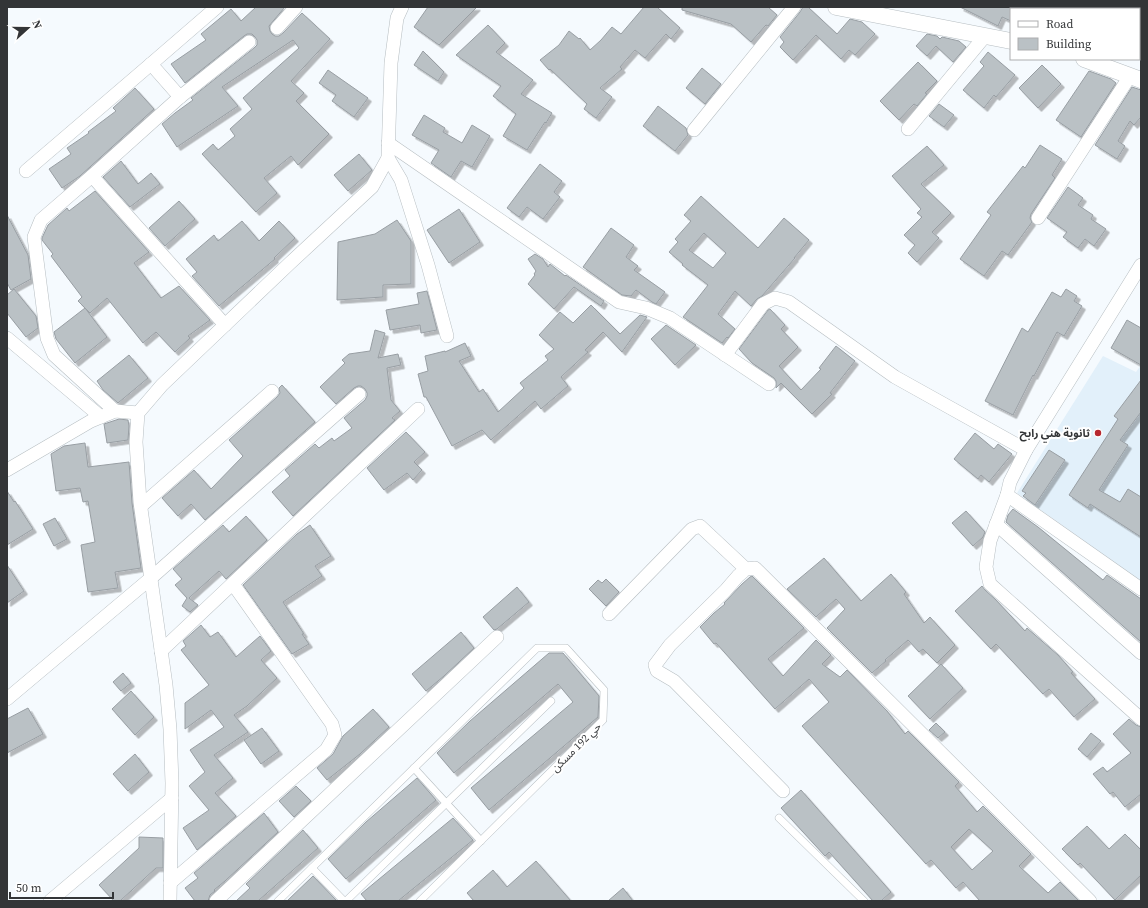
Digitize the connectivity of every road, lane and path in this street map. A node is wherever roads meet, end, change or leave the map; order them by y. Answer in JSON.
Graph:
{"nodes":[{"id":1,"x":217,"y":7,"type":"edge"},
{"id":2,"x":296,"y":7,"type":"edge"},
{"id":3,"x":402,"y":7,"type":"edge"},
{"id":4,"x":794,"y":7,"type":"edge"},
{"id":5,"x":836,"y":7,"type":"edge"},
{"id":6,"x":855,"y":8,"type":"edge"},
{"id":7,"x":277,"y":28,"type":"dead end"},
{"id":8,"x":985,"y":36,"type":"junction"},
{"id":9,"x":1010,"y":41,"type":"edge"},
{"id":10,"x":249,"y":42,"type":"dead end"},
{"id":11,"x":1087,"y":60,"type":"edge"},
{"id":12,"x":151,"y":64,"type":"junction"},
{"id":13,"x":1135,"y":78,"type":"edge"},
{"id":14,"x":180,"y":97,"type":"junction"},
{"id":15,"x":908,"y":129,"type":"dead end"},
{"id":16,"x":694,"y":130,"type":"dead end"},
{"id":17,"x":388,"y":143,"type":"junction"},
{"id":18,"x":388,"y":158,"type":"junction"},
{"id":19,"x":26,"y":171,"type":"dead end"},
{"id":20,"x":92,"y":176,"type":"junction"},
{"id":21,"x":1038,"y":218,"type":"dead end"},
{"id":22,"x":1141,"y":265,"type":"edge"},
{"id":23,"x":225,"y":325,"type":"junction"},
{"id":24,"x":447,"y":336,"type":"dead end"},
{"id":25,"x":7,"y":338,"type":"edge"},
{"id":26,"x":725,"y":355,"type":"junction"},
{"id":27,"x":769,"y":384,"type":"dead end"},
{"id":28,"x":272,"y":391,"type":"dead end"},
{"id":29,"x":359,"y":394,"type":"dead end"},
{"id":30,"x":418,"y":409,"type":"dead end"},
{"id":31,"x":115,"y":411,"type":"junction"},
{"id":32,"x":138,"y":413,"type":"junction"},
{"id":33,"x":101,"y":417,"type":"junction"},
{"id":34,"x":1026,"y":450,"type":"junction"},
{"id":35,"x":7,"y":470,"type":"edge"},
{"id":36,"x":1007,"y":496,"type":"junction"},
{"id":37,"x":141,"y":506,"type":"junction"},
{"id":38,"x":996,"y":524,"type":"junction"},
{"id":39,"x":746,"y":569,"type":"junction"},
{"id":40,"x":151,"y":578,"type":"junction"},
{"id":41,"x":233,"y":584,"type":"junction"},
{"id":42,"x":1141,"y":589,"type":"edge"},
{"id":43,"x":609,"y":614,"type":"dead end"},
{"id":44,"x":497,"y":637,"type":"dead end"},
{"id":45,"x":161,"y":652,"type":"junction"},
{"id":46,"x":1141,"y":653,"type":"edge"},
{"id":47,"x":7,"y":699,"type":"edge"},
{"id":48,"x":551,"y":701,"type":"dead end"},
{"id":49,"x":1138,"y":712,"type":"edge"},
{"id":50,"x":414,"y":768,"type":"junction"},
{"id":51,"x":783,"y":791,"type":"dead end"},
{"id":52,"x":172,"y":798,"type":"junction"},
{"id":53,"x":447,"y":803,"type":"junction"},
{"id":54,"x":779,"y":818,"type":"dead end"},
{"id":55,"x":481,"y":840,"type":"junction"},
{"id":56,"x":312,"y":868,"type":"junction"},
{"id":57,"x":170,"y":883,"type":"junction"},
{"id":58,"x":50,"y":901,"type":"edge"},
{"id":59,"x":170,"y":901,"type":"edge"},
{"id":60,"x":216,"y":901,"type":"edge"},
{"id":61,"x":278,"y":901,"type":"edge"},
{"id":62,"x":345,"y":901,"type":"edge"},
{"id":63,"x":420,"y":901,"type":"edge"},
{"id":64,"x":864,"y":901,"type":"edge"},
{"id":65,"x":1090,"y":901,"type":"edge"}],
"edges":[{"from":1,"to":12,"type":"street"},
{"from":2,"to":7,"type":"street"},
{"from":3,"to":17,"type":"street"},
{"from":4,"to":16,"type":"street"},
{"from":5,"to":6,"type":"street"},
{"from":6,"to":8,"type":"street"},
{"from":8,"to":9,"type":"street"},
{"from":8,"to":15,"type":"street"},
{"from":10,"to":14,"type":"street"},
{"from":11,"to":13,"type":"street"},
{"from":12,"to":14,"type":"street"},
{"from":12,"to":19,"type":"street"},
{"from":13,"to":21,"type":"street"},
{"from":14,"to":20,"type":"street"},
{"from":17,"to":18,"type":"street"},
{"from":17,"to":26,"type":"street"},
{"from":18,"to":23,"type":"street"},
{"from":18,"to":24,"type":"street"},
{"from":20,"to":23,"type":"street"},
{"from":20,"to":31,"type":"street"},
{"from":22,"to":34,"type":"street"},
{"from":23,"to":32,"type":"street"},
{"from":25,"to":33,"type":"street"},
{"from":26,"to":27,"type":"street"},
{"from":26,"to":34,"type":"street"},
{"from":28,"to":37,"type":"street"},
{"from":29,"to":40,"type":"street"},
{"from":30,"to":41,"type":"street"},
{"from":31,"to":32,"type":"street"},
{"from":31,"to":33,"type":"street"},
{"from":32,"to":37,"type":"street"},
{"from":33,"to":35,"type":"street"},
{"from":34,"to":36,"type":"street"},
{"from":36,"to":38,"type":"street"},
{"from":36,"to":42,"type":"street"},
{"from":37,"to":40,"type":"street"},
{"from":38,"to":46,"type":"street"},
{"from":38,"to":49,"type":"street"},
{"from":39,"to":43,"type":"street"},
{"from":39,"to":51,"type":"street"},
{"from":39,"to":65,"type":"street"},
{"from":40,"to":45,"type":"street"},
{"from":40,"to":47,"type":"street"},
{"from":41,"to":45,"type":"street"},
{"from":41,"to":57,"type":"street"},
{"from":44,"to":60,"type":"street"},
{"from":45,"to":52,"type":"street"},
{"from":48,"to":53,"type":"lane"},
{"from":50,"to":53,"type":"lane"},
{"from":50,"to":55,"type":"lane","name":"حي 192 مسكن"},
{"from":50,"to":56,"type":"lane","name":"حي 192 مسكن"},
{"from":52,"to":57,"type":"street"},
{"from":52,"to":58,"type":"street"},
{"from":53,"to":55,"type":"lane"},
{"from":53,"to":62,"type":"lane"},
{"from":54,"to":64,"type":"lane"},
{"from":55,"to":63,"type":"lane","name":"حي 192 مسكن"},
{"from":56,"to":61,"type":"lane","name":"حي 192 مسكن"},
{"from":56,"to":62,"type":"lane"},
{"from":57,"to":59,"type":"street"}]}
